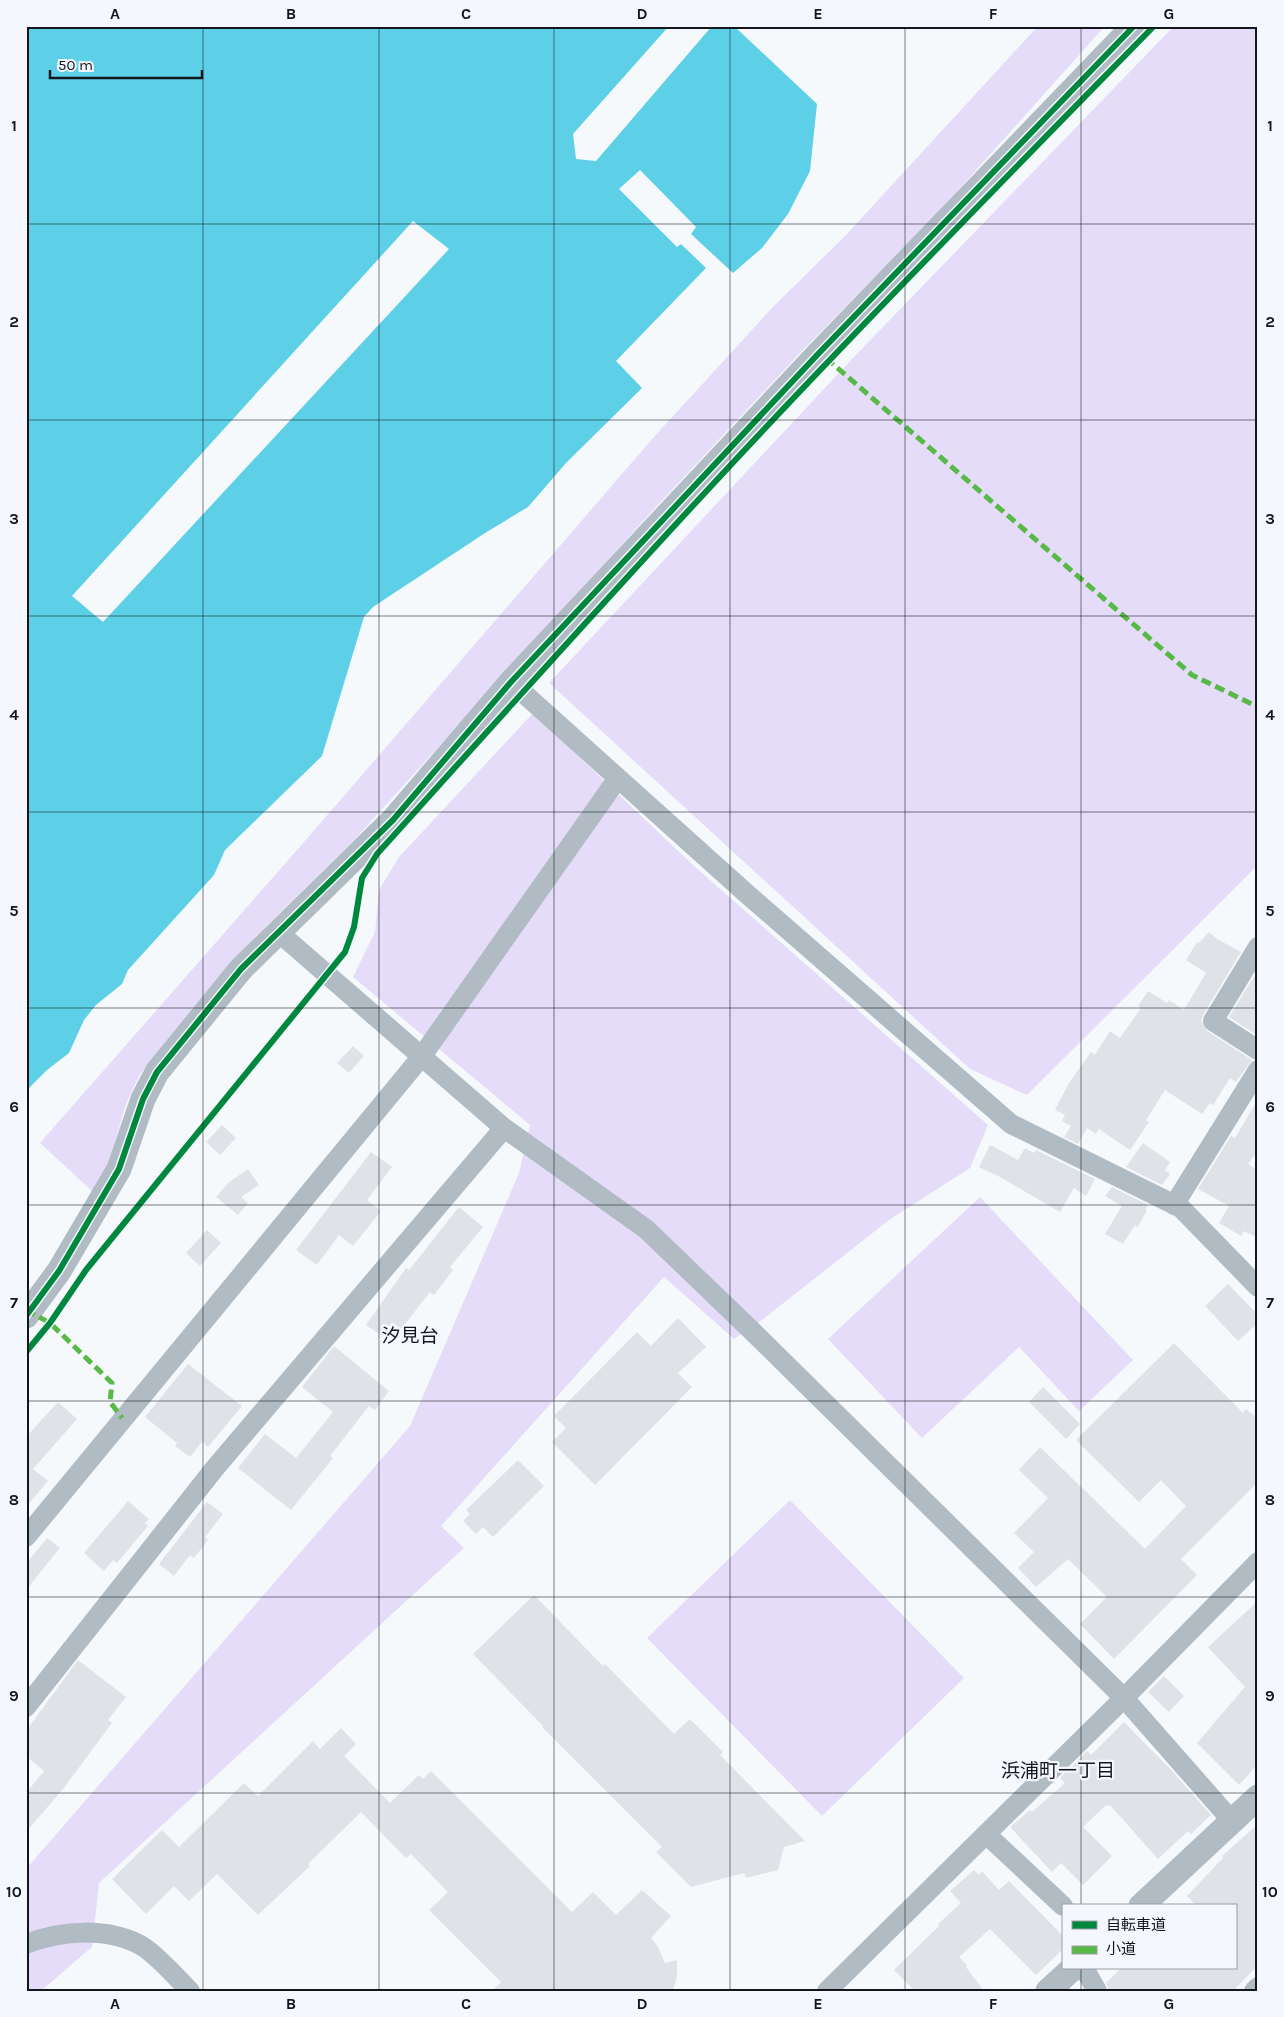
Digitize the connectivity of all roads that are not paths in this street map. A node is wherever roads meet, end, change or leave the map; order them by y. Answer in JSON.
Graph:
{"nodes":[{"id":1,"x":1134,"y":26,"type":"edge"},
{"id":2,"x":511,"y":682,"type":"junction"},
{"id":3,"x":618,"y":778,"type":"junction"},
{"id":4,"x":277,"y":932,"type":"junction"},
{"id":5,"x":1258,"y":946,"type":"edge"},
{"id":6,"x":1258,"y":1050,"type":"edge"},
{"id":7,"x":422,"y":1056,"type":"junction"},
{"id":8,"x":1258,"y":1070,"type":"edge"},
{"id":9,"x":504,"y":1128,"type":"junction"},
{"id":10,"x":1174,"y":1205,"type":"junction"},
{"id":11,"x":1258,"y":1287,"type":"edge"},
{"id":12,"x":26,"y":1316,"type":"edge"},
{"id":13,"x":26,"y":1536,"type":"edge"},
{"id":14,"x":1258,"y":1562,"type":"edge"},
{"id":15,"x":1124,"y":1698,"type":"junction"},
{"id":16,"x":26,"y":1707,"type":"edge"},
{"id":17,"x":1258,"y":1796,"type":"edge"},
{"id":18,"x":1232,"y":1821,"type":"junction"},
{"id":19,"x":986,"y":1834,"type":"junction"},
{"id":20,"x":1143,"y":1904,"type":"edge"},
{"id":21,"x":1062,"y":1905,"type":"edge"},
{"id":22,"x":26,"y":1944,"type":"edge"},
{"id":23,"x":1071,"y":1970,"type":"edge"},
{"id":24,"x":1085,"y":1970,"type":"edge"},
{"id":25,"x":1258,"y":1988,"type":"edge"},
{"id":26,"x":190,"y":1991,"type":"edge"},
{"id":27,"x":827,"y":1991,"type":"edge"},
{"id":28,"x":1048,"y":1991,"type":"edge"},
{"id":29,"x":1097,"y":1991,"type":"edge"},
{"id":30,"x":1254,"y":1991,"type":"edge"}],
"edges":[{"from":1,"to":2,"type":"street"},
{"from":2,"to":3,"type":"street"},
{"from":2,"to":4,"type":"street"},
{"from":3,"to":7,"type":"street"},
{"from":3,"to":10,"type":"street"},
{"from":4,"to":7,"type":"street"},
{"from":4,"to":12,"type":"street"},
{"from":5,"to":6,"type":"street"},
{"from":7,"to":9,"type":"street"},
{"from":7,"to":13,"type":"street"},
{"from":8,"to":10,"type":"street"},
{"from":9,"to":15,"type":"street"},
{"from":9,"to":16,"type":"street"},
{"from":10,"to":11,"type":"street"},
{"from":14,"to":15,"type":"street"},
{"from":15,"to":18,"type":"street"},
{"from":15,"to":19,"type":"street"},
{"from":17,"to":18,"type":"street"},
{"from":18,"to":20,"type":"street"},
{"from":19,"to":21,"type":"street"},
{"from":19,"to":27,"type":"street"},
{"from":22,"to":26,"type":"street"},
{"from":23,"to":28,"type":"street"},
{"from":24,"to":29,"type":"street"},
{"from":25,"to":30,"type":"street"}]}
